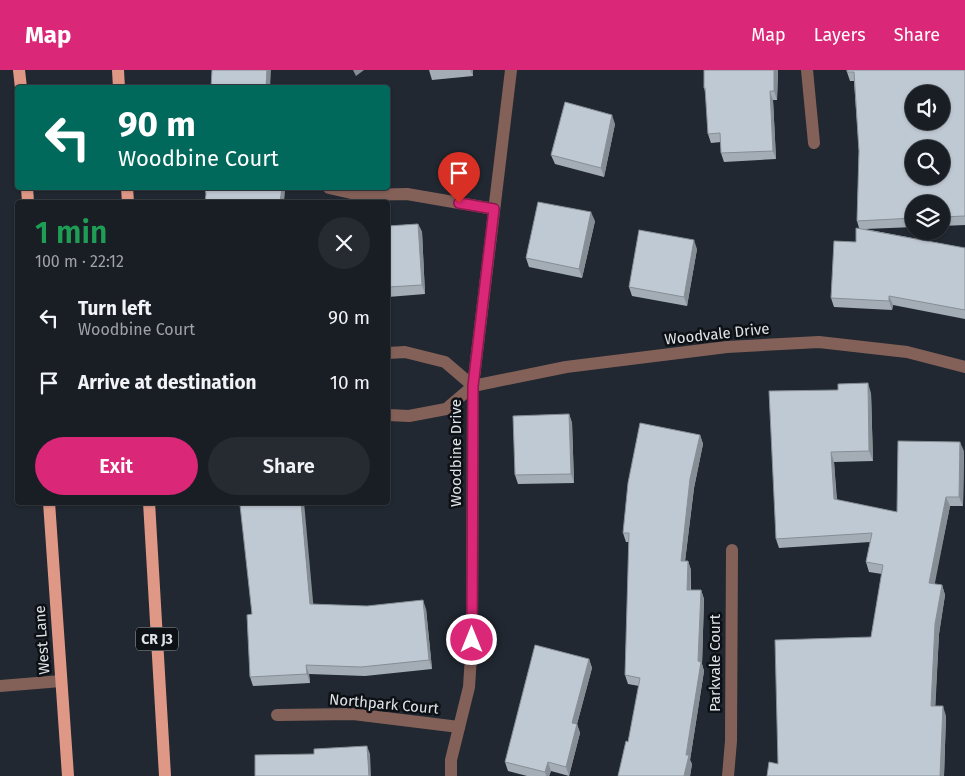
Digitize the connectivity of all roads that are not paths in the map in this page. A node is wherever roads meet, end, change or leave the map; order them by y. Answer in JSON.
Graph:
{"nodes":[{"id":1,"x":19,"y":70,"type":"edge"},
{"id":2,"x":118,"y":70,"type":"edge"},
{"id":3,"x":511,"y":70,"type":"edge"},
{"id":4,"x":807,"y":70,"type":"edge"},
{"id":5,"x":21,"y":85,"type":"edge"},
{"id":6,"x":119,"y":85,"type":"edge"},
{"id":7,"x":814,"y":143,"type":"dead end"},
{"id":8,"x":337,"y":190,"type":"edge"},
{"id":9,"x":494,"y":209,"type":"junction"},
{"id":10,"x":390,"y":353,"type":"edge"},
{"id":11,"x":965,"y":367,"type":"edge"},
{"id":12,"x":473,"y":386,"type":"junction"},
{"id":13,"x":390,"y":415,"type":"edge"},
{"id":14,"x":49,"y":505,"type":"edge"},
{"id":15,"x":149,"y":505,"type":"edge"},
{"id":16,"x":732,"y":550,"type":"dead end"},
{"id":17,"x":61,"y":681,"type":"junction"},
{"id":18,"x":0,"y":686,"type":"edge"},
{"id":19,"x":277,"y":715,"type":"dead end"},
{"id":20,"x":459,"y":727,"type":"junction"},
{"id":21,"x":68,"y":776,"type":"edge"},
{"id":22,"x":165,"y":776,"type":"edge"},
{"id":23,"x":451,"y":776,"type":"edge"},
{"id":24,"x":728,"y":776,"type":"edge"}],
"edges":[{"from":1,"to":5,"type":"main road"},
{"from":2,"to":6,"type":"main road"},
{"from":3,"to":9,"type":"street","name":"Woodbine Drive"},
{"from":4,"to":7,"type":"street"},
{"from":8,"to":9,"type":"street"},
{"from":9,"to":12,"type":"street","name":"Woodbine Drive"},
{"from":10,"to":12,"type":"street"},
{"from":11,"to":12,"type":"street","name":"Woodvale Drive"},
{"from":12,"to":13,"type":"street","name":"Woodvale Drive"},
{"from":12,"to":20,"type":"street","name":"Woodbine Drive"},
{"from":14,"to":17,"type":"main road","name":"West Lane"},
{"from":15,"to":22,"type":"main road","number":"CR J3"},
{"from":16,"to":24,"type":"street","name":"Parkvale Court"},
{"from":17,"to":18,"type":"street"},
{"from":17,"to":21,"type":"main road","name":"West Lane"},
{"from":19,"to":20,"type":"street","name":"Northpark Court"},
{"from":20,"to":23,"type":"street","name":"Woodbine Drive"}]}
